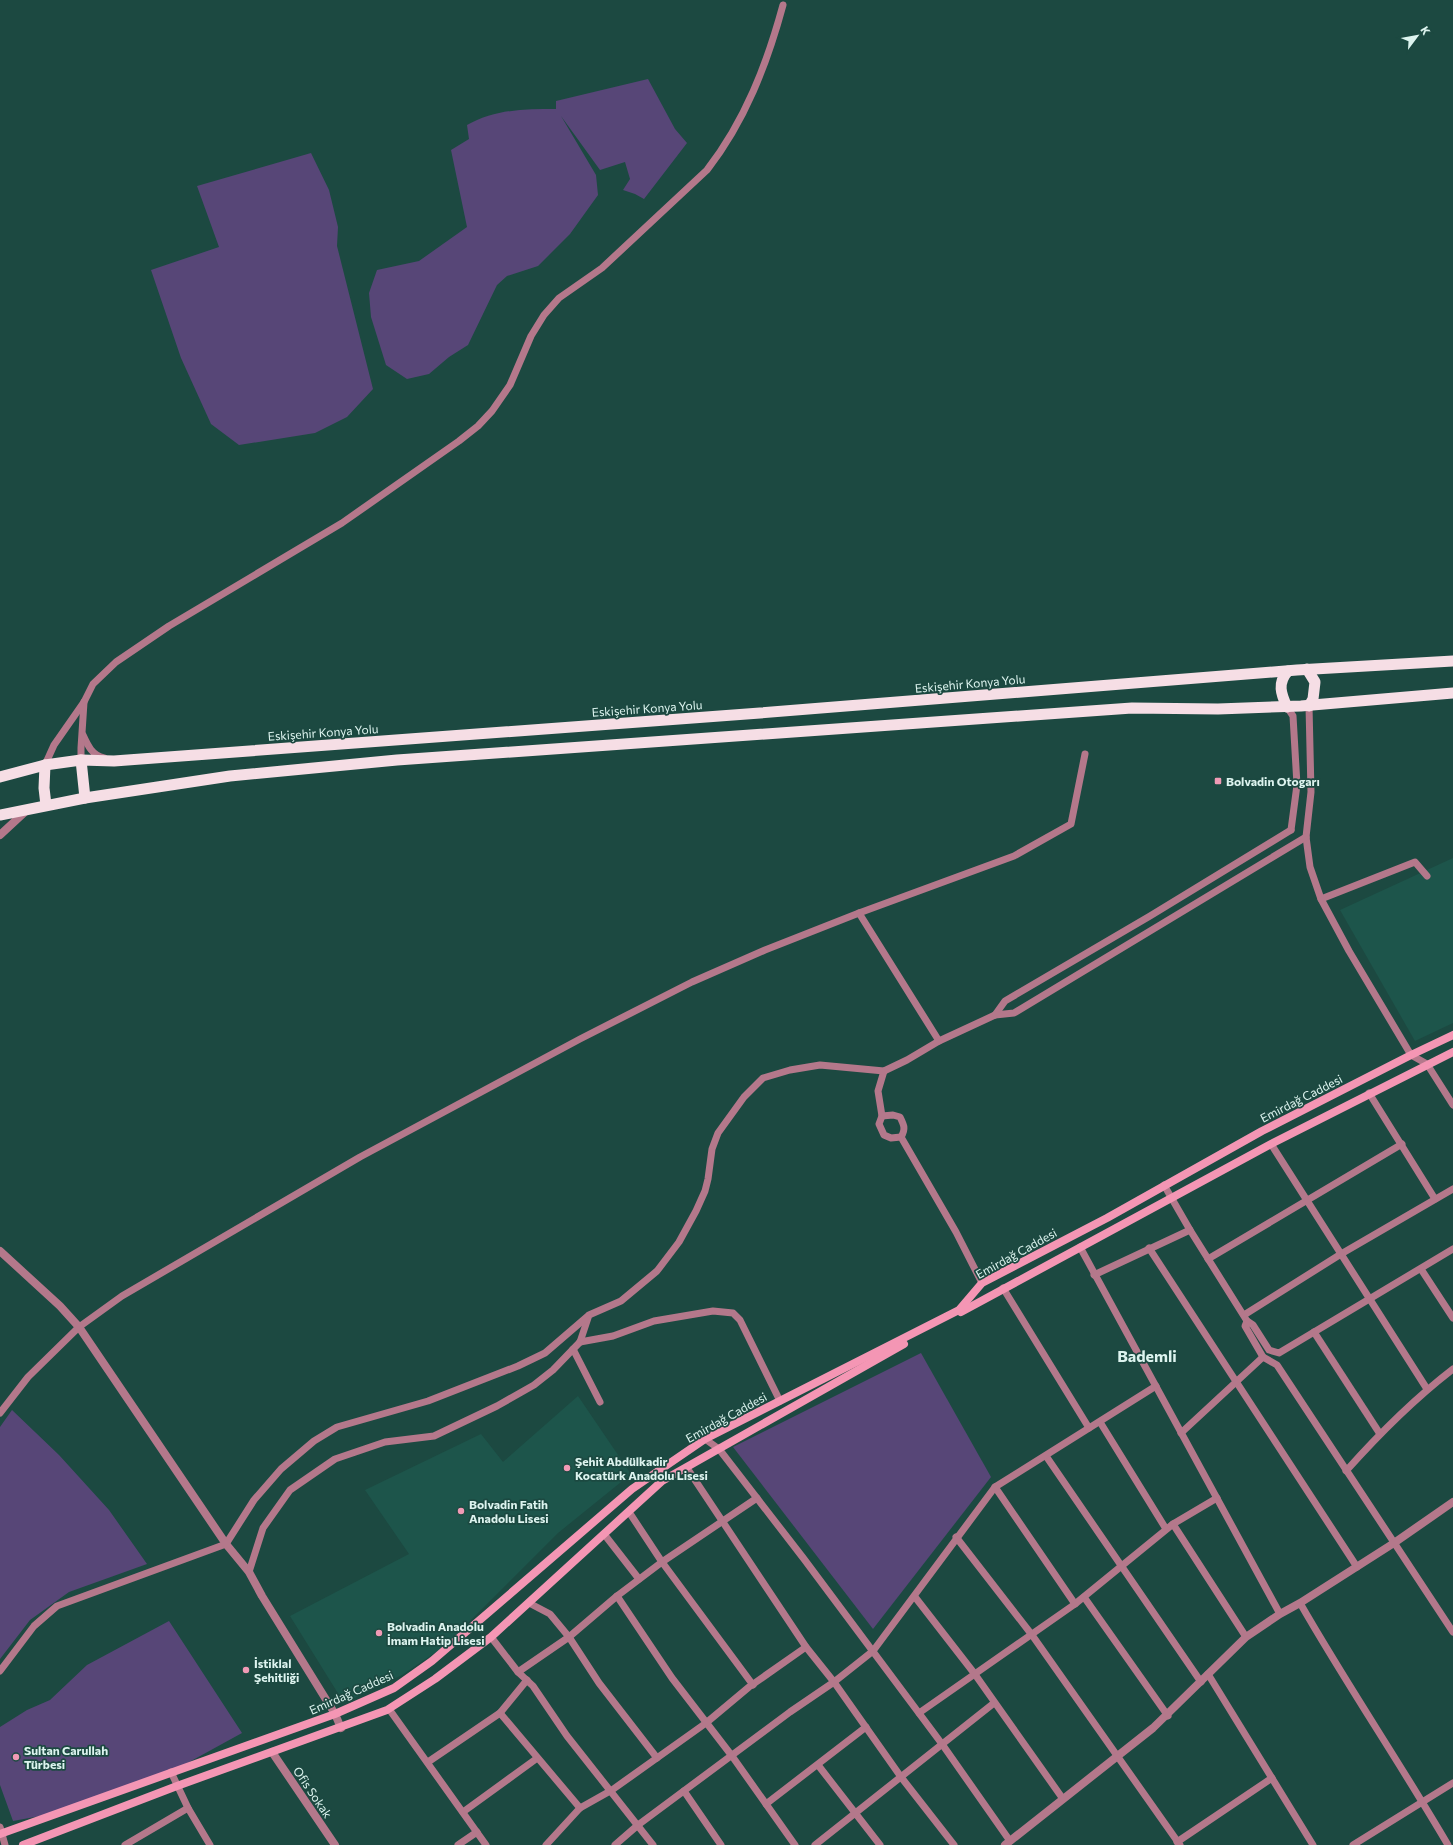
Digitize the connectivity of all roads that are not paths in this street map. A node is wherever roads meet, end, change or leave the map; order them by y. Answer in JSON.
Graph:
{"nodes":[{"id":1,"x":783,"y":5,"type":"dead end"},
{"id":2,"x":1453,"y":661,"type":"edge"},
{"id":3,"x":1297,"y":670,"type":"junction"},
{"id":4,"x":1453,"y":693,"type":"edge"},
{"id":5,"x":84,"y":702,"type":"junction"},
{"id":6,"x":1309,"y":706,"type":"junction"},
{"id":7,"x":1287,"y":707,"type":"junction"},
{"id":8,"x":82,"y":732,"type":"junction"},
{"id":9,"x":1085,"y":754,"type":"dead end"},
{"id":10,"x":82,"y":760,"type":"junction"},
{"id":11,"x":114,"y":761,"type":"junction"},
{"id":12,"x":45,"y":765,"type":"junction"},
{"id":13,"x":0,"y":777,"type":"edge"},
{"id":14,"x":85,"y":798,"type":"junction"},
{"id":15,"x":46,"y":805,"type":"junction"},
{"id":16,"x":27,"y":810,"type":"junction"},
{"id":17,"x":0,"y":815,"type":"edge"},
{"id":18,"x":1291,"y":830,"type":"junction"},
{"id":19,"x":0,"y":835,"type":"edge"},
{"id":20,"x":1306,"y":837,"type":"junction"},
{"id":21,"x":1427,"y":876,"type":"dead end"},
{"id":22,"x":1321,"y":899,"type":"junction"},
{"id":23,"x":859,"y":913,"type":"junction"},
{"id":24,"x":995,"y":1016,"type":"junction"},
{"id":25,"x":1453,"y":1035,"type":"edge"},
{"id":26,"x":939,"y":1041,"type":"junction"},
{"id":27,"x":1453,"y":1052,"type":"edge"},
{"id":28,"x":1411,"y":1055,"type":"junction"},
{"id":29,"x":1427,"y":1064,"type":"junction"},
{"id":30,"x":884,"y":1071,"type":"junction"},
{"id":31,"x":1369,"y":1093,"type":"junction"},
{"id":32,"x":1453,"y":1105,"type":"edge"},
{"id":33,"x":882,"y":1116,"type":"junction"},
{"id":34,"x":901,"y":1137,"type":"junction"},
{"id":35,"x":1271,"y":1144,"type":"junction"},
{"id":36,"x":1402,"y":1144,"type":"junction"},
{"id":37,"x":1164,"y":1185,"type":"junction"},
{"id":38,"x":1453,"y":1189,"type":"edge"},
{"id":39,"x":1170,"y":1197,"type":"junction"},
{"id":40,"x":1436,"y":1198,"type":"junction"},
{"id":41,"x":1308,"y":1200,"type":"junction"},
{"id":42,"x":1190,"y":1230,"type":"junction"},
{"id":43,"x":1080,"y":1247,"type":"junction"},
{"id":44,"x":1149,"y":1248,"type":"junction"},
{"id":45,"x":1453,"y":1249,"type":"edge"},
{"id":46,"x":0,"y":1250,"type":"edge"},
{"id":47,"x":1342,"y":1254,"type":"junction"},
{"id":48,"x":1208,"y":1259,"type":"junction"},
{"id":49,"x":1421,"y":1269,"type":"junction"},
{"id":50,"x":1094,"y":1275,"type":"junction"},
{"id":51,"x":982,"y":1283,"type":"junction"},
{"id":52,"x":1003,"y":1288,"type":"junction"},
{"id":53,"x":1368,"y":1298,"type":"junction"},
{"id":54,"x":590,"y":1315,"type":"junction"},
{"id":55,"x":1245,"y":1318,"type":"junction"},
{"id":56,"x":1453,"y":1318,"type":"edge"},
{"id":57,"x":79,"y":1326,"type":"junction"},
{"id":58,"x":1314,"y":1332,"type":"junction"},
{"id":59,"x":580,"y":1342,"type":"junction"},
{"id":60,"x":573,"y":1349,"type":"junction"},
{"id":61,"x":1263,"y":1357,"type":"junction"},
{"id":62,"x":1453,"y":1369,"type":"edge"},
{"id":63,"x":1235,"y":1382,"type":"junction"},
{"id":64,"x":1156,"y":1386,"type":"junction"},
{"id":65,"x":1427,"y":1389,"type":"junction"},
{"id":66,"x":780,"y":1401,"type":"junction"},
{"id":67,"x":600,"y":1402,"type":"dead end"},
{"id":68,"x":0,"y":1413,"type":"edge"},
{"id":69,"x":1100,"y":1422,"type":"junction"},
{"id":70,"x":1089,"y":1428,"type":"junction"},
{"id":71,"x":1181,"y":1433,"type":"junction"},
{"id":72,"x":1380,"y":1434,"type":"junction"},
{"id":73,"x":705,"y":1439,"type":"junction"},
{"id":74,"x":719,"y":1449,"type":"junction"},
{"id":75,"x":1046,"y":1456,"type":"junction"},
{"id":76,"x":687,"y":1468,"type":"junction"},
{"id":77,"x":1346,"y":1471,"type":"junction"},
{"id":78,"x":995,"y":1487,"type":"junction"},
{"id":79,"x":757,"y":1498,"type":"junction"},
{"id":80,"x":1217,"y":1498,"type":"junction"},
{"id":81,"x":1453,"y":1502,"type":"edge"},
{"id":82,"x":628,"y":1512,"type":"junction"},
{"id":83,"x":723,"y":1522,"type":"junction"},
{"id":84,"x":1173,"y":1524,"type":"junction"},
{"id":85,"x":1166,"y":1529,"type":"junction"},
{"id":86,"x":604,"y":1534,"type":"junction"},
{"id":87,"x":956,"y":1537,"type":"junction"},
{"id":88,"x":1394,"y":1543,"type":"junction"},
{"id":89,"x":226,"y":1544,"type":"junction"},
{"id":90,"x":662,"y":1562,"type":"junction"},
{"id":91,"x":1121,"y":1566,"type":"junction"},
{"id":92,"x":1357,"y":1567,"type":"junction"},
{"id":93,"x":249,"y":1572,"type":"junction"},
{"id":94,"x":639,"y":1579,"type":"junction"},
{"id":95,"x":617,"y":1596,"type":"junction"},
{"id":96,"x":915,"y":1597,"type":"junction"},
{"id":97,"x":1084,"y":1597,"type":"junction"},
{"id":98,"x":529,"y":1603,"type":"junction"},
{"id":99,"x":1300,"y":1603,"type":"junction"},
{"id":100,"x":1075,"y":1604,"type":"junction"},
{"id":101,"x":1280,"y":1614,"type":"junction"},
{"id":102,"x":1453,"y":1632,"type":"edge"},
{"id":103,"x":1032,"y":1635,"type":"junction"},
{"id":104,"x":492,"y":1637,"type":"junction"},
{"id":105,"x":569,"y":1637,"type":"junction"},
{"id":106,"x":1246,"y":1637,"type":"junction"},
{"id":107,"x":806,"y":1648,"type":"junction"},
{"id":108,"x":873,"y":1651,"type":"junction"},
{"id":109,"x":0,"y":1670,"type":"edge"},
{"id":110,"x":518,"y":1672,"type":"junction"},
{"id":111,"x":974,"y":1673,"type":"junction"},
{"id":112,"x":1208,"y":1674,"type":"junction"},
{"id":113,"x":528,"y":1680,"type":"junction"},
{"id":114,"x":834,"y":1682,"type":"junction"},
{"id":115,"x":1201,"y":1682,"type":"junction"},
{"id":116,"x":753,"y":1685,"type":"junction"},
{"id":117,"x":994,"y":1703,"type":"junction"},
{"id":118,"x":389,"y":1709,"type":"junction"},
{"id":119,"x":500,"y":1713,"type":"junction"},
{"id":120,"x":919,"y":1713,"type":"junction"},
{"id":121,"x":335,"y":1714,"type":"junction"},
{"id":122,"x":1168,"y":1716,"type":"junction"},
{"id":123,"x":706,"y":1723,"type":"junction"},
{"id":124,"x":866,"y":1727,"type":"junction"},
{"id":125,"x":341,"y":1728,"type":"junction"},
{"id":126,"x":942,"y":1744,"type":"junction"},
{"id":127,"x":272,"y":1752,"type":"junction"},
{"id":128,"x":732,"y":1756,"type":"junction"},
{"id":129,"x":657,"y":1758,"type":"junction"},
{"id":130,"x":1117,"y":1758,"type":"junction"},
{"id":131,"x":536,"y":1759,"type":"junction"},
{"id":132,"x":428,"y":1762,"type":"junction"},
{"id":133,"x":818,"y":1765,"type":"junction"},
{"id":134,"x":171,"y":1772,"type":"junction"},
{"id":135,"x":901,"y":1777,"type":"junction"},
{"id":136,"x":1272,"y":1778,"type":"junction"},
{"id":137,"x":1453,"y":1783,"type":"edge"},
{"id":138,"x":177,"y":1786,"type":"junction"},
{"id":139,"x":612,"y":1790,"type":"junction"},
{"id":140,"x":684,"y":1791,"type":"junction"},
{"id":141,"x":1063,"y":1799,"type":"junction"},
{"id":142,"x":1423,"y":1802,"type":"junction"},
{"id":143,"x":766,"y":1804,"type":"junction"},
{"id":144,"x":188,"y":1808,"type":"junction"},
{"id":145,"x":580,"y":1808,"type":"junction"},
{"id":146,"x":463,"y":1812,"type":"junction"},
{"id":147,"x":856,"y":1813,"type":"junction"},
{"id":148,"x":638,"y":1825,"type":"junction"},
{"id":149,"x":1,"y":1832,"type":"edge"},
{"id":150,"x":477,"y":1832,"type":"junction"},
{"id":151,"x":1008,"y":1843,"type":"edge"},
{"id":152,"x":1178,"y":1843,"type":"edge"},
{"id":153,"x":5,"y":1845,"type":"edge"},
{"id":154,"x":23,"y":1845,"type":"edge"},
{"id":155,"x":125,"y":1845,"type":"edge"},
{"id":156,"x":210,"y":1845,"type":"edge"},
{"id":157,"x":335,"y":1845,"type":"edge"},
{"id":158,"x":458,"y":1845,"type":"edge"},
{"id":159,"x":486,"y":1845,"type":"edge"},
{"id":160,"x":546,"y":1845,"type":"edge"},
{"id":161,"x":615,"y":1845,"type":"edge"},
{"id":162,"x":653,"y":1845,"type":"edge"},
{"id":163,"x":721,"y":1845,"type":"edge"},
{"id":164,"x":795,"y":1845,"type":"edge"},
{"id":165,"x":814,"y":1845,"type":"edge"},
{"id":166,"x":880,"y":1845,"type":"edge"},
{"id":167,"x":954,"y":1845,"type":"edge"},
{"id":168,"x":1313,"y":1845,"type":"edge"},
{"id":169,"x":1353,"y":1845,"type":"edge"},
{"id":170,"x":1448,"y":1845,"type":"edge"}],
"edges":[{"from":1,"to":5,"type":"street"},
{"from":2,"to":3,"type":"highway","name":"Eskişehir Konya Yolu"},
{"from":3,"to":6,"type":"highway"},
{"from":3,"to":7,"type":"highway"},
{"from":3,"to":11,"type":"highway","name":"Eskişehir Konya Yolu"},
{"from":4,"to":6,"type":"highway"},
{"from":5,"to":8,"type":"street"},
{"from":5,"to":12,"type":"street"},
{"from":6,"to":7,"type":"highway"},
{"from":6,"to":20,"type":"street"},
{"from":7,"to":14,"type":"highway"},
{"from":7,"to":18,"type":"street"},
{"from":8,"to":10,"type":"street"},
{"from":8,"to":11,"type":"street"},
{"from":9,"to":23,"type":"street"},
{"from":10,"to":11,"type":"highway","name":"Eskişehir Konya Yolu"},
{"from":10,"to":12,"type":"highway","name":"Eskişehir Konya Yolu"},
{"from":10,"to":14,"type":"highway"},
{"from":12,"to":13,"type":"highway","name":"Eskişehir Konya Yolu"},
{"from":12,"to":15,"type":"highway"},
{"from":14,"to":15,"type":"highway"},
{"from":15,"to":16,"type":"highway"},
{"from":16,"to":17,"type":"highway"},
{"from":16,"to":19,"type":"street"},
{"from":18,"to":20,"type":"street"},
{"from":18,"to":24,"type":"street"},
{"from":20,"to":22,"type":"street"},
{"from":20,"to":24,"type":"street"},
{"from":21,"to":22,"type":"street"},
{"from":22,"to":28,"type":"street"},
{"from":23,"to":26,"type":"street"},
{"from":23,"to":57,"type":"street"},
{"from":24,"to":26,"type":"street"},
{"from":25,"to":28,"type":"main road","name":"Emirdağ Caddesi"},
{"from":26,"to":30,"type":"street"},
{"from":27,"to":29,"type":"main road","name":"Emirdağ Caddesi"},
{"from":28,"to":29,"type":"street"},
{"from":28,"to":37,"type":"main road","name":"Emirdağ Caddesi"},
{"from":29,"to":31,"type":"main road","name":"Emirdağ Caddesi"},
{"from":29,"to":32,"type":"street"},
{"from":30,"to":33,"type":"street"},
{"from":30,"to":54,"type":"street"},
{"from":31,"to":35,"type":"main road","name":"Emirdağ Caddesi"},
{"from":31,"to":36,"type":"street"},
{"from":33,"to":34,"type":"street"},
{"from":33,"to":34,"type":"street"},
{"from":34,"to":51,"type":"street"},
{"from":35,"to":39,"type":"main road","name":"Emirdağ Caddesi"},
{"from":35,"to":41,"type":"street"},
{"from":36,"to":40,"type":"street"},
{"from":36,"to":41,"type":"street"},
{"from":37,"to":39,"type":"street"},
{"from":37,"to":51,"type":"main road","name":"Emirdağ Caddesi"},
{"from":38,"to":40,"type":"street"},
{"from":39,"to":42,"type":"street"},
{"from":39,"to":43,"type":"main road","name":"Emirdağ Caddesi"},
{"from":40,"to":47,"type":"street"},
{"from":41,"to":47,"type":"street"},
{"from":41,"to":48,"type":"street"},
{"from":42,"to":44,"type":"street"},
{"from":42,"to":48,"type":"street"},
{"from":43,"to":50,"type":"street"},
{"from":43,"to":52,"type":"main road","name":"Emirdağ Caddesi"},
{"from":44,"to":50,"type":"street"},
{"from":44,"to":63,"type":"street"},
{"from":45,"to":49,"type":"street"},
{"from":46,"to":57,"type":"street"},
{"from":47,"to":53,"type":"street"},
{"from":47,"to":55,"type":"street"},
{"from":48,"to":55,"type":"street"},
{"from":49,"to":53,"type":"street"},
{"from":49,"to":56,"type":"street"},
{"from":50,"to":64,"type":"street"},
{"from":51,"to":66,"type":"main road","name":"Emirdağ Caddesi"},
{"from":52,"to":70,"type":"street"},
{"from":52,"to":74,"type":"main road","name":"Emirdağ Caddesi"},
{"from":53,"to":58,"type":"street"},
{"from":53,"to":65,"type":"street"},
{"from":54,"to":59,"type":"street"},
{"from":54,"to":89,"type":"street"},
{"from":55,"to":58,"type":"street"},
{"from":55,"to":61,"type":"street"},
{"from":57,"to":68,"type":"street"},
{"from":57,"to":89,"type":"street"},
{"from":58,"to":72,"type":"street"},
{"from":59,"to":60,"type":"street"},
{"from":59,"to":66,"type":"street"},
{"from":60,"to":67,"type":"street"},
{"from":60,"to":93,"type":"street"},
{"from":61,"to":63,"type":"street"},
{"from":61,"to":77,"type":"street"},
{"from":62,"to":65,"type":"street"},
{"from":63,"to":71,"type":"street"},
{"from":63,"to":92,"type":"street"},
{"from":64,"to":69,"type":"street"},
{"from":64,"to":71,"type":"street"},
{"from":65,"to":72,"type":"street"},
{"from":66,"to":73,"type":"main road","name":"Emirdağ Caddesi"},
{"from":69,"to":70,"type":"street"},
{"from":69,"to":85,"type":"street"},
{"from":70,"to":75,"type":"street"},
{"from":71,"to":80,"type":"street"},
{"from":72,"to":77,"type":"street"},
{"from":73,"to":74,"type":"street"},
{"from":73,"to":121,"type":"main road","name":"Emirdağ Caddesi"},
{"from":74,"to":76,"type":"main road","name":"Emirdağ Caddesi"},
{"from":74,"to":79,"type":"street"},
{"from":75,"to":78,"type":"street"},
{"from":75,"to":91,"type":"street"},
{"from":76,"to":82,"type":"main road","name":"Emirdağ Caddesi"},
{"from":76,"to":83,"type":"street"},
{"from":77,"to":88,"type":"street"},
{"from":78,"to":87,"type":"street"},
{"from":78,"to":100,"type":"street"},
{"from":79,"to":83,"type":"street"},
{"from":79,"to":108,"type":"street"},
{"from":80,"to":84,"type":"street"},
{"from":80,"to":101,"type":"street"},
{"from":81,"to":88,"type":"street"},
{"from":82,"to":86,"type":"main road","name":"Emirdağ Caddesi"},
{"from":82,"to":90,"type":"street"},
{"from":83,"to":90,"type":"street"},
{"from":83,"to":107,"type":"street"},
{"from":84,"to":85,"type":"street"},
{"from":84,"to":106,"type":"street"},
{"from":85,"to":91,"type":"street"},
{"from":86,"to":94,"type":"street"},
{"from":86,"to":98,"type":"main road","name":"Emirdağ Caddesi"},
{"from":87,"to":96,"type":"street"},
{"from":87,"to":103,"type":"street"},
{"from":88,"to":92,"type":"street"},
{"from":88,"to":102,"type":"street"},
{"from":89,"to":93,"type":"street"},
{"from":89,"to":109,"type":"street"},
{"from":90,"to":94,"type":"street"},
{"from":90,"to":116,"type":"street"},
{"from":91,"to":97,"type":"street"},
{"from":91,"to":115,"type":"street"},
{"from":92,"to":99,"type":"street"},
{"from":93,"to":121,"type":"street"},
{"from":94,"to":95,"type":"street"},
{"from":95,"to":105,"type":"street"},
{"from":95,"to":123,"type":"street"},
{"from":96,"to":108,"type":"street"},
{"from":96,"to":111,"type":"street"},
{"from":97,"to":100,"type":"street"},
{"from":97,"to":122,"type":"street"},
{"from":98,"to":104,"type":"main road","name":"Emirdağ Caddesi"},
{"from":98,"to":105,"type":"street"},
{"from":99,"to":101,"type":"street"},
{"from":99,"to":142,"type":"street"},
{"from":100,"to":103,"type":"street"},
{"from":101,"to":106,"type":"street"},
{"from":103,"to":111,"type":"street"},
{"from":103,"to":130,"type":"street"},
{"from":104,"to":110,"type":"street"},
{"from":104,"to":118,"type":"main road","name":"Emirdağ Caddesi"},
{"from":105,"to":110,"type":"street"},
{"from":105,"to":129,"type":"street"},
{"from":106,"to":112,"type":"street"},
{"from":107,"to":114,"type":"street"},
{"from":107,"to":116,"type":"street"},
{"from":108,"to":114,"type":"street"},
{"from":108,"to":120,"type":"street"},
{"from":110,"to":113,"type":"street"},
{"from":111,"to":117,"type":"street"},
{"from":111,"to":120,"type":"street"},
{"from":112,"to":115,"type":"street"},
{"from":112,"to":136,"type":"street"},
{"from":113,"to":119,"type":"street"},
{"from":113,"to":139,"type":"street"},
{"from":114,"to":124,"type":"street"},
{"from":114,"to":128,"type":"street"},
{"from":115,"to":122,"type":"street"},
{"from":116,"to":123,"type":"street"},
{"from":117,"to":126,"type":"street"},
{"from":117,"to":141,"type":"street"},
{"from":118,"to":125,"type":"main road","name":"Emirdağ Caddesi"},
{"from":118,"to":132,"type":"street"},
{"from":119,"to":131,"type":"street"},
{"from":119,"to":132,"type":"street"},
{"from":120,"to":126,"type":"street"},
{"from":121,"to":125,"type":"street"},
{"from":121,"to":134,"type":"main road","name":"Emirdağ Caddesi"},
{"from":122,"to":130,"type":"street"},
{"from":123,"to":128,"type":"street"},
{"from":123,"to":129,"type":"street"},
{"from":124,"to":133,"type":"street"},
{"from":124,"to":135,"type":"street"},
{"from":125,"to":127,"type":"main road","name":"Emirdağ Caddesi"},
{"from":126,"to":135,"type":"street"},
{"from":126,"to":151,"type":"street"},
{"from":127,"to":138,"type":"main road","name":"Emirdağ Caddesi"},
{"from":127,"to":157,"type":"street","name":"Ofis Sokak"},
{"from":128,"to":140,"type":"street"},
{"from":128,"to":143,"type":"street"},
{"from":129,"to":139,"type":"street"},
{"from":130,"to":141,"type":"street"},
{"from":130,"to":152,"type":"street"},
{"from":131,"to":145,"type":"street"},
{"from":131,"to":146,"type":"street"},
{"from":132,"to":146,"type":"street"},
{"from":133,"to":143,"type":"street"},
{"from":133,"to":147,"type":"street"},
{"from":134,"to":138,"type":"street"},
{"from":134,"to":149,"type":"main road","name":"Emirdağ Caddesi"},
{"from":135,"to":147,"type":"street"},
{"from":135,"to":167,"type":"street"},
{"from":136,"to":152,"type":"street"},
{"from":136,"to":168,"type":"street"},
{"from":137,"to":142,"type":"street"},
{"from":138,"to":144,"type":"street"},
{"from":138,"to":154,"type":"main road","name":"Emirdağ Caddesi"},
{"from":139,"to":145,"type":"street"},
{"from":139,"to":148,"type":"street"},
{"from":140,"to":148,"type":"street"},
{"from":140,"to":163,"type":"street"},
{"from":141,"to":151,"type":"street"},
{"from":142,"to":169,"type":"street"},
{"from":142,"to":170,"type":"street"},
{"from":143,"to":164,"type":"street"},
{"from":144,"to":155,"type":"street"},
{"from":144,"to":156,"type":"street"},
{"from":145,"to":160,"type":"street"},
{"from":146,"to":150,"type":"street"},
{"from":147,"to":165,"type":"street"},
{"from":147,"to":166,"type":"street"},
{"from":148,"to":161,"type":"street"},
{"from":148,"to":162,"type":"street"},
{"from":149,"to":153,"type":"street"},
{"from":150,"to":158,"type":"street"},
{"from":150,"to":159,"type":"street"}]}
